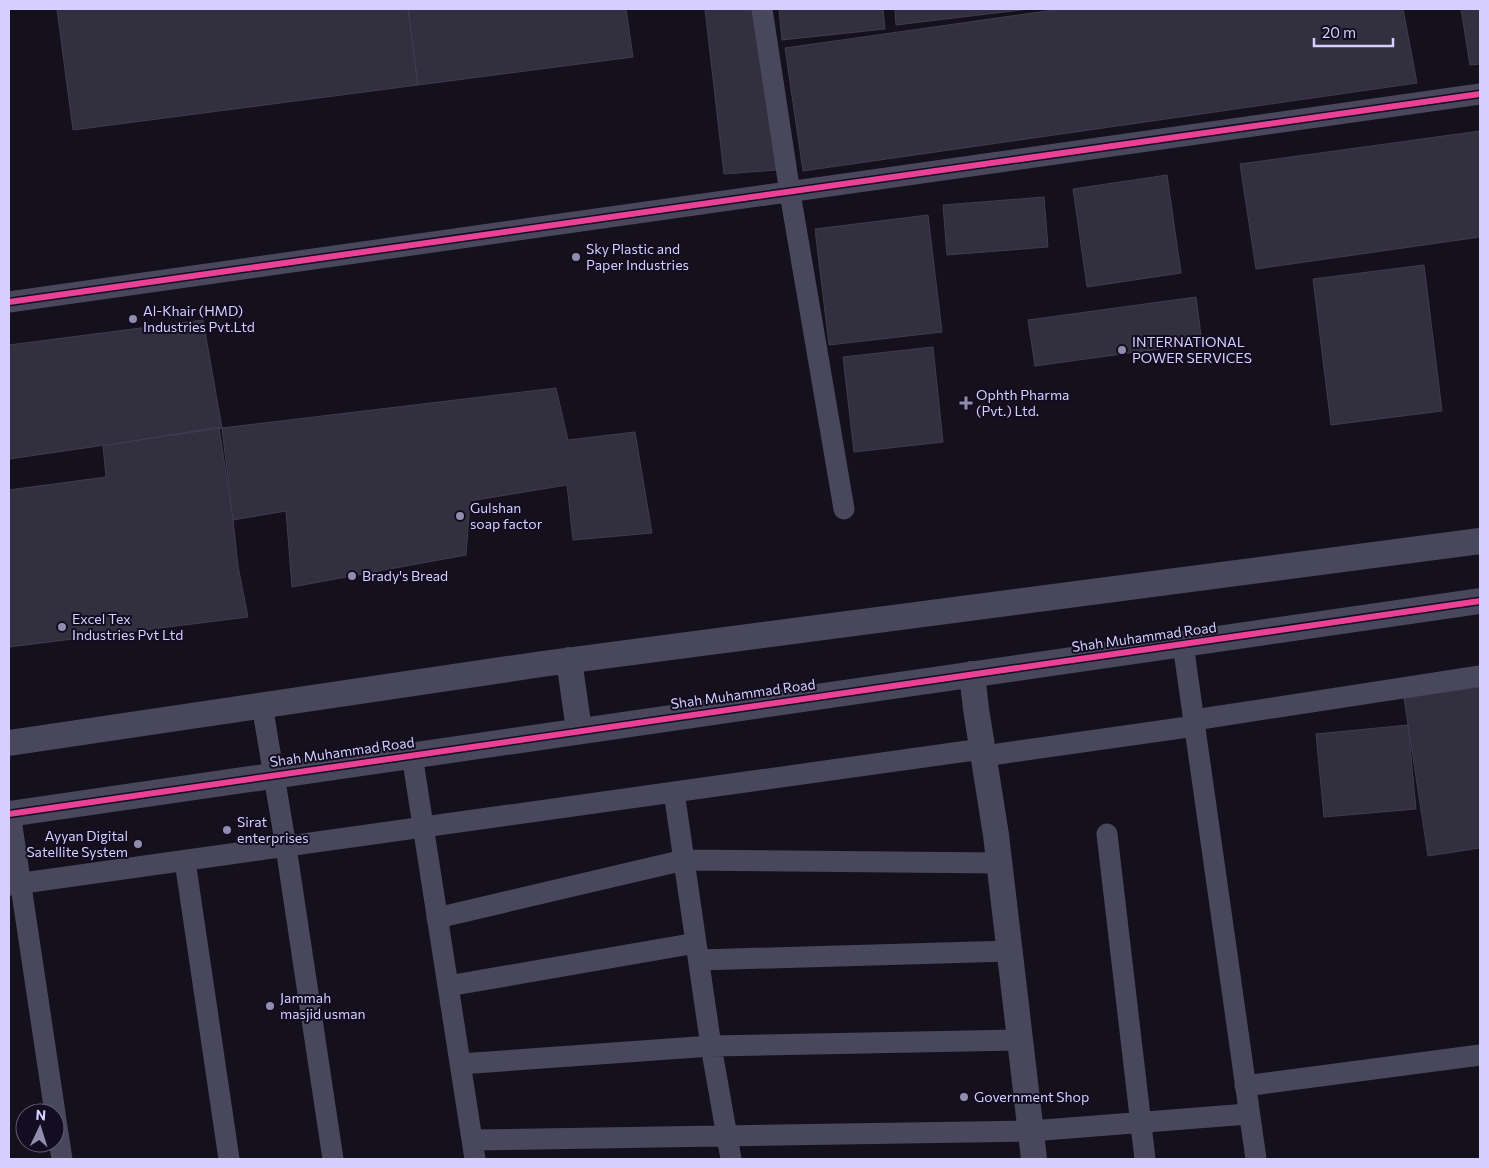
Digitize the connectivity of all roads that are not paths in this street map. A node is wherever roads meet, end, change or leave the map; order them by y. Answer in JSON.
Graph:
{"nodes":[{"id":1,"x":762,"y":9,"type":"edge"},
{"id":2,"x":1480,"y":94,"type":"edge"},
{"id":3,"x":790,"y":193,"type":"junction"},
{"id":4,"x":9,"y":302,"type":"edge"},
{"id":5,"x":844,"y":509,"type":"dead end"},
{"id":6,"x":1480,"y":541,"type":"edge"},
{"id":7,"x":1480,"y":601,"type":"edge"},
{"id":8,"x":1183,"y":644,"type":"junction"},
{"id":9,"x":569,"y":660,"type":"junction"},
{"id":10,"x":972,"y":674,"type":"junction"},
{"id":11,"x":1480,"y":676,"type":"edge"},
{"id":12,"x":262,"y":705,"type":"junction"},
{"id":13,"x":1194,"y":723,"type":"junction"},
{"id":14,"x":579,"y":730,"type":"junction"},
{"id":15,"x":9,"y":742,"type":"edge"},
{"id":16,"x":983,"y":753,"type":"junction"},
{"id":17,"x":412,"y":755,"type":"junction"},
{"id":18,"x":274,"y":775,"type":"junction"},
{"id":19,"x":674,"y":792,"type":"junction"},
{"id":20,"x":9,"y":813,"type":"edge"},
{"id":21,"x":423,"y":828,"type":"junction"},
{"id":22,"x":1107,"y":834,"type":"dead end"},
{"id":23,"x":286,"y":847,"type":"junction"},
{"id":24,"x":185,"y":860,"type":"junction"},
{"id":25,"x":684,"y":860,"type":"junction"},
{"id":26,"x":1000,"y":863,"type":"junction"},
{"id":27,"x":15,"y":884,"type":"edge"},
{"id":28,"x":437,"y":918,"type":"junction"},
{"id":29,"x":1010,"y":951,"type":"junction"},
{"id":30,"x":698,"y":952,"type":"junction"},
{"id":31,"x":448,"y":986,"type":"junction"},
{"id":32,"x":1020,"y":1040,"type":"junction"},
{"id":33,"x":711,"y":1046,"type":"junction"},
{"id":34,"x":1480,"y":1055,"type":"edge"},
{"id":35,"x":460,"y":1064,"type":"junction"},
{"id":36,"x":1246,"y":1086,"type":"junction"},
{"id":37,"x":53,"y":1103,"type":"edge"},
{"id":38,"x":1248,"y":1114,"type":"junction"},
{"id":39,"x":1141,"y":1123,"type":"junction"},
{"id":40,"x":1031,"y":1131,"type":"junction"},
{"id":41,"x":727,"y":1135,"type":"junction"},
{"id":42,"x":473,"y":1150,"type":"edge"},
{"id":43,"x":229,"y":1159,"type":"edge"},
{"id":44,"x":333,"y":1159,"type":"edge"},
{"id":45,"x":731,"y":1159,"type":"edge"},
{"id":46,"x":1034,"y":1159,"type":"edge"},
{"id":47,"x":1145,"y":1159,"type":"edge"},
{"id":48,"x":1256,"y":1159,"type":"edge"}],
"edges":[{"from":1,"to":3,"type":"street"},
{"from":2,"to":3,"type":"street"},
{"from":3,"to":4,"type":"street"},
{"from":3,"to":5,"type":"street"},
{"from":6,"to":9,"type":"street"},
{"from":7,"to":8,"type":"street","name":"Shah Muhammad Road"},
{"from":8,"to":10,"type":"street","name":"Shah Muhammad Road"},
{"from":8,"to":13,"type":"street"},
{"from":9,"to":12,"type":"street"},
{"from":9,"to":14,"type":"street"},
{"from":10,"to":14,"type":"street","name":"Shah Muhammad Road"},
{"from":10,"to":16,"type":"street"},
{"from":11,"to":13,"type":"street"},
{"from":12,"to":15,"type":"street"},
{"from":12,"to":18,"type":"street"},
{"from":13,"to":16,"type":"street"},
{"from":13,"to":36,"type":"street"},
{"from":14,"to":17,"type":"street","name":"Shah Muhammad Road"},
{"from":16,"to":19,"type":"street"},
{"from":16,"to":26,"type":"street"},
{"from":17,"to":18,"type":"street","name":"Shah Muhammad Road"},
{"from":17,"to":21,"type":"street"},
{"from":18,"to":20,"type":"street","name":"Shah Muhammad Road"},
{"from":18,"to":23,"type":"street"},
{"from":19,"to":21,"type":"street"},
{"from":19,"to":25,"type":"street"},
{"from":20,"to":27,"type":"street"},
{"from":21,"to":23,"type":"street"},
{"from":21,"to":28,"type":"street"},
{"from":22,"to":39,"type":"street"},
{"from":23,"to":24,"type":"street"},
{"from":23,"to":44,"type":"street"},
{"from":24,"to":27,"type":"street"},
{"from":24,"to":43,"type":"street"},
{"from":25,"to":26,"type":"street"},
{"from":25,"to":28,"type":"street"},
{"from":25,"to":30,"type":"street"},
{"from":26,"to":29,"type":"street"},
{"from":27,"to":37,"type":"street"},
{"from":28,"to":31,"type":"street"},
{"from":29,"to":30,"type":"street"},
{"from":29,"to":32,"type":"street"},
{"from":30,"to":31,"type":"street"},
{"from":30,"to":33,"type":"street"},
{"from":31,"to":35,"type":"street"},
{"from":32,"to":33,"type":"street"},
{"from":32,"to":40,"type":"street"},
{"from":33,"to":35,"type":"street"},
{"from":33,"to":41,"type":"street"},
{"from":34,"to":36,"type":"street"},
{"from":35,"to":42,"type":"street"},
{"from":36,"to":38,"type":"street"},
{"from":38,"to":39,"type":"street"},
{"from":38,"to":48,"type":"street"},
{"from":39,"to":40,"type":"street"},
{"from":39,"to":47,"type":"street"},
{"from":40,"to":41,"type":"street"},
{"from":40,"to":46,"type":"street"},
{"from":41,"to":42,"type":"street"},
{"from":41,"to":45,"type":"street"}]}
